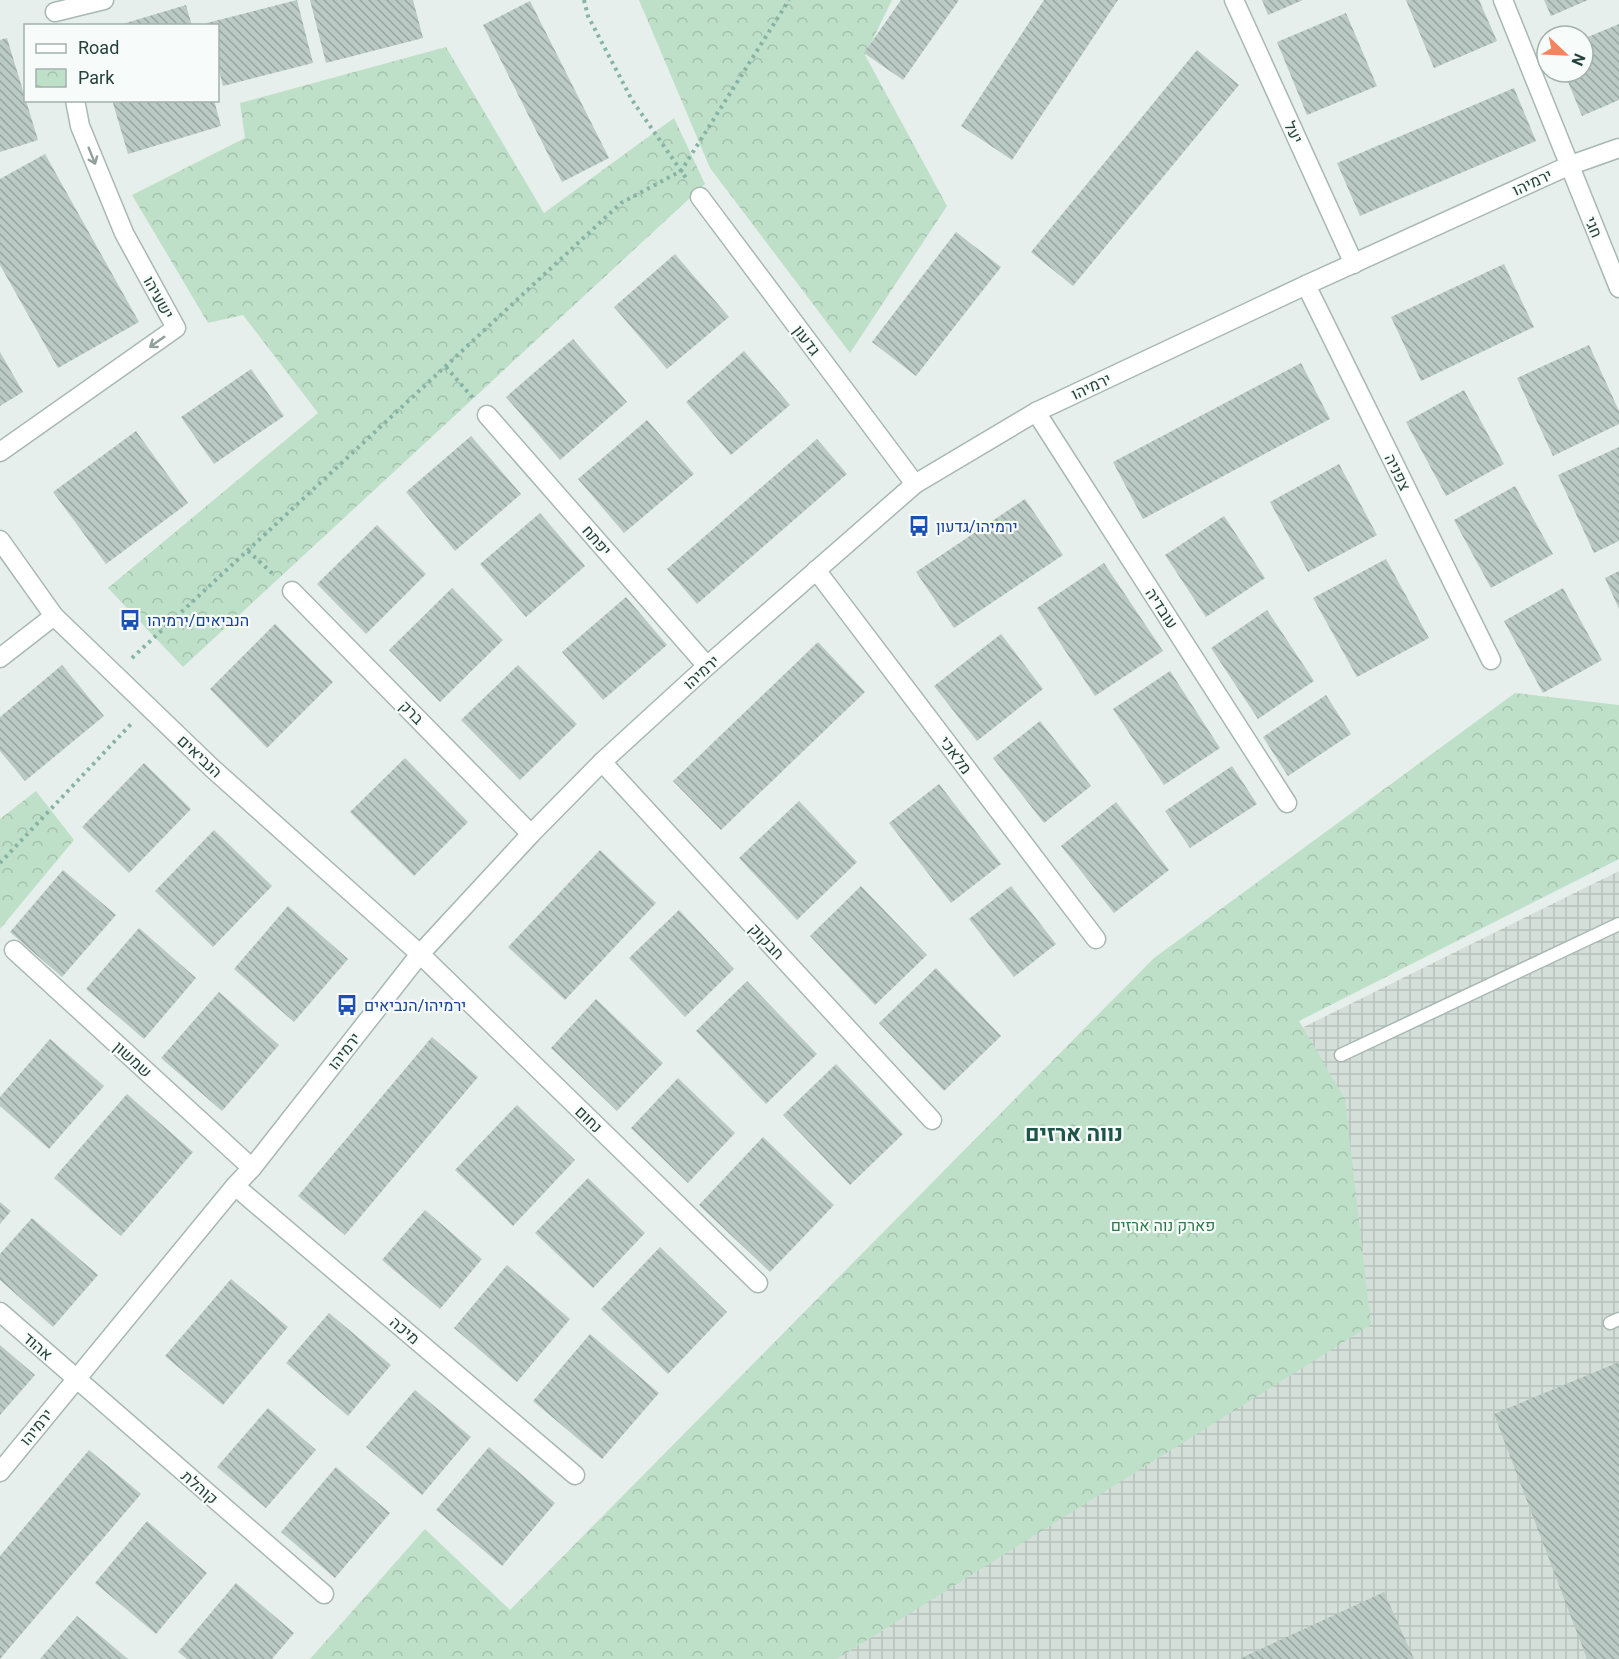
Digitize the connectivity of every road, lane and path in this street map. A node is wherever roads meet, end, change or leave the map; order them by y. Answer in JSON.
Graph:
{"nodes":[{"id":1,"x":104,"y":0,"type":"edge"},
{"id":2,"x":584,"y":0,"type":"edge"},
{"id":3,"x":789,"y":0,"type":"edge"},
{"id":4,"x":1234,"y":0,"type":"edge"},
{"id":5,"x":1503,"y":0,"type":"edge"},
{"id":6,"x":56,"y":13,"type":"edge"},
{"id":7,"x":75,"y":102,"type":"edge"},
{"id":8,"x":1619,"y":148,"type":"edge"},
{"id":9,"x":1568,"y":166,"type":"junction"},
{"id":10,"x":681,"y":171,"type":"junction"},
{"id":11,"x":700,"y":197,"type":"dead end"},
{"id":12,"x":1354,"y":264,"type":"junction"},
{"id":13,"x":1306,"y":285,"type":"junction"},
{"id":14,"x":1619,"y":288,"type":"edge"},
{"id":15,"x":446,"y":367,"type":"junction"},
{"id":16,"x":1036,"y":412,"type":"junction"},
{"id":17,"x":487,"y":415,"type":"joint"},
{"id":18,"x":0,"y":452,"type":"edge"},
{"id":19,"x":915,"y":484,"type":"junction"},
{"id":20,"x":0,"y":540,"type":"edge"},
{"id":21,"x":248,"y":551,"type":"junction"},
{"id":22,"x":816,"y":570,"type":"junction"},
{"id":23,"x":292,"y":591,"type":"joint"},
{"id":24,"x":54,"y":616,"type":"junction"},
{"id":25,"x":0,"y":658,"type":"edge"},
{"id":26,"x":1491,"y":660,"type":"dead end"},
{"id":27,"x":707,"y":666,"type":"junction"},
{"id":28,"x":115,"y":674,"type":"junction"},
{"id":29,"x":148,"y":706,"type":"junction"},
{"id":30,"x":602,"y":762,"type":"junction"},
{"id":31,"x":1287,"y":803,"type":"dead end"},
{"id":32,"x":531,"y":834,"type":"junction"},
{"id":33,"x":0,"y":863,"type":"edge"},
{"id":34,"x":1619,"y":924,"type":"edge"},
{"id":35,"x":1096,"y":939,"type":"dead end"},
{"id":36,"x":14,"y":950,"type":"dead end"},
{"id":37,"x":420,"y":954,"type":"junction"},
{"id":38,"x":1341,"y":1054,"type":"dead end"},
{"id":39,"x":932,"y":1120,"type":"dead end"},
{"id":40,"x":252,"y":1168,"type":"junction"},
{"id":41,"x":235,"y":1186,"type":"junction"},
{"id":42,"x":758,"y":1283,"type":"dead end"},
{"id":43,"x":0,"y":1312,"type":"edge"},
{"id":44,"x":75,"y":1379,"type":"junction"},
{"id":45,"x":0,"y":1472,"type":"edge"},
{"id":46,"x":575,"y":1475,"type":"dead end"},
{"id":47,"x":324,"y":1594,"type":"dead end"}],
"edges":[{"from":1,"to":6,"type":"street"},
{"from":2,"to":10,"type":"path"},
{"from":3,"to":10,"type":"path"},
{"from":4,"to":12,"type":"street","name":"יעל"},
{"from":5,"to":9,"type":"street","name":"חגי"},
{"from":7,"to":18,"type":"street","name":"ישעיהו","one_way":true},
{"from":8,"to":9,"type":"street","name":"ירמיהו"},
{"from":9,"to":12,"type":"street","name":"ירמיהו"},
{"from":9,"to":14,"type":"street","name":"חגי"},
{"from":10,"to":15,"type":"path"},
{"from":11,"to":19,"type":"street","name":"גדעון"},
{"from":12,"to":13,"type":"street","name":"ירמיהו"},
{"from":13,"to":16,"type":"street","name":"ירמיהו"},
{"from":13,"to":26,"type":"street","name":"צפניה"},
{"from":15,"to":17,"type":"path"},
{"from":15,"to":21,"type":"path"},
{"from":16,"to":19,"type":"street","name":"ירמיהו"},
{"from":16,"to":31,"type":"street","name":"עובדיה"},
{"from":17,"to":27,"type":"street","name":"יפתח"},
{"from":19,"to":22,"type":"street","name":"ירמיהו"},
{"from":20,"to":24,"type":"street","name":"הנביאים"},
{"from":21,"to":23,"type":"path"},
{"from":21,"to":28,"type":"path"},
{"from":22,"to":27,"type":"street","name":"ירמיהו"},
{"from":22,"to":35,"type":"street","name":"מלאכי"},
{"from":23,"to":32,"type":"street","name":"ברק"},
{"from":24,"to":25,"type":"street"},
{"from":24,"to":28,"type":"street","name":"הנביאים"},
{"from":27,"to":30,"type":"street","name":"ירמיהו"},
{"from":28,"to":29,"type":"street","name":"הנביאים"},
{"from":29,"to":33,"type":"path"},
{"from":29,"to":37,"type":"street","name":"הנביאים"},
{"from":30,"to":32,"type":"street","name":"ירמיהו"},
{"from":30,"to":39,"type":"street","name":"חבקוק"},
{"from":32,"to":37,"type":"street","name":"ירמיהו"},
{"from":34,"to":38,"type":"lane"},
{"from":36,"to":40,"type":"street","name":"שמשון"},
{"from":37,"to":40,"type":"street","name":"ירמיהו"},
{"from":37,"to":42,"type":"street","name":"נחום"},
{"from":40,"to":41,"type":"street","name":"ירמיהו"},
{"from":41,"to":44,"type":"street","name":"ירמיהו"},
{"from":41,"to":46,"type":"street","name":"מיכה"},
{"from":43,"to":44,"type":"street","name":"אהוד"},
{"from":44,"to":45,"type":"street","name":"ירמיהו"},
{"from":44,"to":47,"type":"street","name":"קוהלת"}]}
